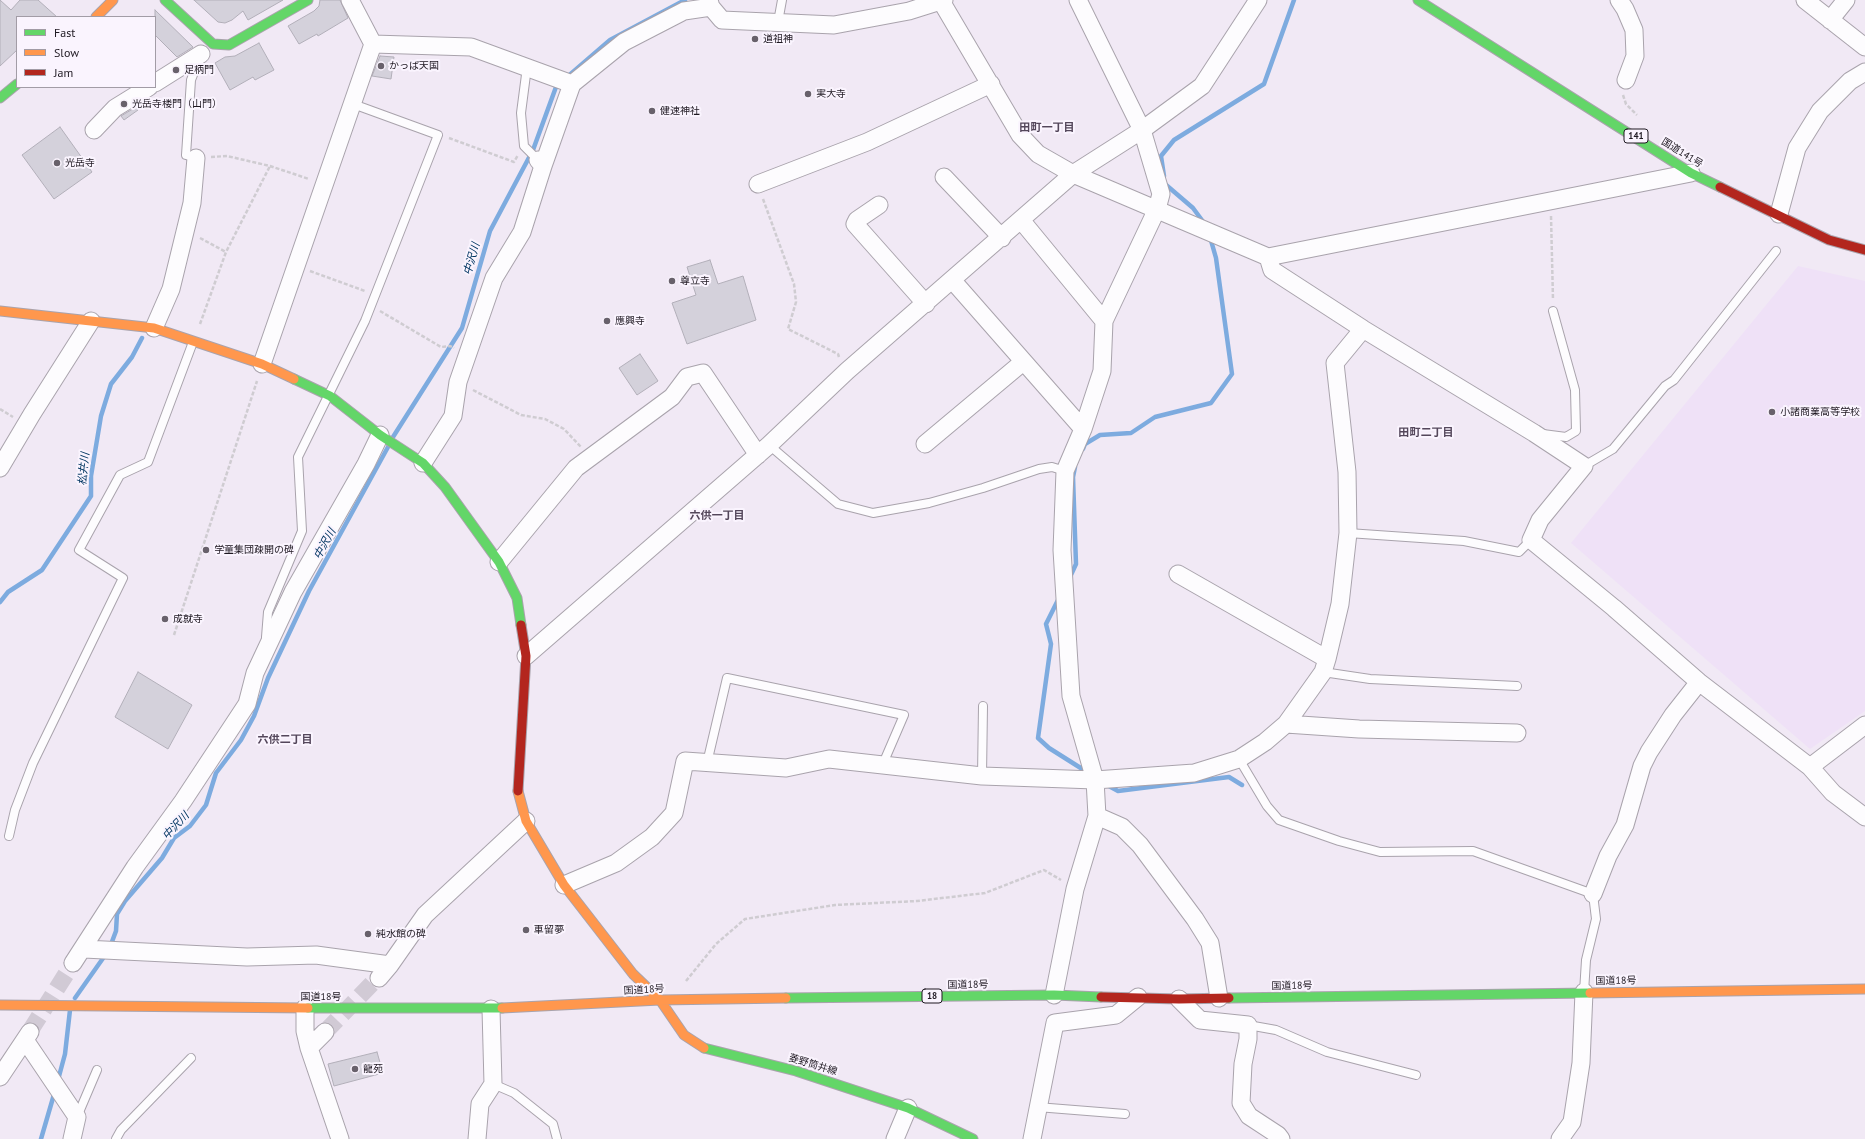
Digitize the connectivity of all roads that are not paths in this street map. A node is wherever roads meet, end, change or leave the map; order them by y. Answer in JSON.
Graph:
{"nodes":[{"id":1,"x":113,"y":0,"type":"edge"},
{"id":2,"x":165,"y":0,"type":"edge"},
{"id":3,"x":308,"y":0,"type":"edge"},
{"id":4,"x":350,"y":0,"type":"edge"},
{"id":5,"x":782,"y":0,"type":"edge"},
{"id":6,"x":1078,"y":0,"type":"edge"},
{"id":7,"x":1258,"y":0,"type":"edge"},
{"id":8,"x":1418,"y":0,"type":"edge"},
{"id":9,"x":1619,"y":0,"type":"edge"},
{"id":10,"x":1805,"y":0,"type":"edge"},
{"id":11,"x":1846,"y":0,"type":"edge"},
{"id":12,"x":942,"y":1,"type":"edge"},
{"id":13,"x":710,"y":3,"type":"edge"},
{"id":14,"x":97,"y":16,"type":"edge"},
{"id":15,"x":1830,"y":20,"type":"junction"},
{"id":16,"x":778,"y":22,"type":"junction"},
{"id":17,"x":373,"y":44,"type":"junction"},
{"id":18,"x":1865,"y":47,"type":"edge"},
{"id":19,"x":207,"y":49,"type":"junction"},
{"id":20,"x":527,"y":67,"type":"junction"},
{"id":21,"x":1865,"y":72,"type":"edge"},
{"id":22,"x":1626,"y":80,"type":"road end"},
{"id":23,"x":156,"y":82,"type":"edge"},
{"id":24,"x":572,"y":84,"type":"junction"},
{"id":25,"x":991,"y":84,"type":"junction"},
{"id":26,"x":16,"y":85,"type":"edge"},
{"id":27,"x":147,"y":88,"type":"edge"},
{"id":28,"x":0,"y":98,"type":"edge"},
{"id":29,"x":353,"y":104,"type":"junction"},
{"id":30,"x":94,"y":130,"type":"dead end"},
{"id":31,"x":1142,"y":130,"type":"junction"},
{"id":32,"x":196,"y":158,"type":"joint"},
{"id":33,"x":541,"y":163,"type":"junction"},
{"id":34,"x":1691,"y":173,"type":"junction"},
{"id":35,"x":1073,"y":174,"type":"junction"},
{"id":36,"x":944,"y":177,"type":"dead end"},
{"id":37,"x":758,"y":184,"type":"road end"},
{"id":38,"x":879,"y":205,"type":"dead end"},
{"id":39,"x":1157,"y":209,"type":"junction"},
{"id":40,"x":1779,"y":214,"type":"junction"},
{"id":41,"x":1021,"y":220,"type":"junction"},
{"id":42,"x":1002,"y":238,"type":"junction"},
{"id":43,"x":1776,"y":250,"type":"dead end"},
{"id":44,"x":1865,"y":250,"type":"edge"},
{"id":45,"x":1268,"y":257,"type":"junction"},
{"id":46,"x":953,"y":281,"type":"junction"},
{"id":47,"x":926,"y":304,"type":"junction"},
{"id":48,"x":0,"y":311,"type":"edge"},
{"id":49,"x":1553,"y":311,"type":"road end"},
{"id":50,"x":91,"y":321,"type":"junction"},
{"id":51,"x":1104,"y":321,"type":"junction"},
{"id":52,"x":151,"y":327,"type":"junction"},
{"id":53,"x":1363,"y":329,"type":"junction"},
{"id":54,"x":194,"y":340,"type":"junction"},
{"id":55,"x":1023,"y":362,"type":"junction"},
{"id":56,"x":262,"y":364,"type":"junction"},
{"id":57,"x":330,"y":396,"type":"junction"},
{"id":58,"x":1083,"y":429,"type":"junction"},
{"id":59,"x":1534,"y":433,"type":"junction"},
{"id":60,"x":381,"y":436,"type":"junction"},
{"id":61,"x":925,"y":444,"type":"dead end"},
{"id":62,"x":763,"y":450,"type":"junction"},
{"id":63,"x":423,"y":463,"type":"junction"},
{"id":64,"x":1584,"y":466,"type":"junction"},
{"id":65,"x":0,"y":468,"type":"edge"},
{"id":66,"x":1065,"y":472,"type":"junction"},
{"id":67,"x":1348,"y":533,"type":"junction"},
{"id":68,"x":1531,"y":540,"type":"junction"},
{"id":69,"x":499,"y":562,"type":"junction"},
{"id":70,"x":1178,"y":574,"type":"dead end"},
{"id":71,"x":265,"y":650,"type":"junction"},
{"id":72,"x":526,"y":656,"type":"junction"},
{"id":73,"x":1325,"y":665,"type":"junction"},
{"id":74,"x":1698,"y":682,"type":"junction"},
{"id":75,"x":1516,"y":686,"type":"dead end"},
{"id":76,"x":983,"y":706,"type":"dead end"},
{"id":77,"x":1286,"y":724,"type":"junction"},
{"id":78,"x":1865,"y":725,"type":"edge"},
{"id":79,"x":1517,"y":733,"type":"dead end"},
{"id":80,"x":1239,"y":759,"type":"junction"},
{"id":81,"x":706,"y":763,"type":"junction"},
{"id":82,"x":882,"y":766,"type":"junction"},
{"id":83,"x":1810,"y":767,"type":"junction"},
{"id":84,"x":982,"y":776,"type":"junction"},
{"id":85,"x":1095,"y":780,"type":"junction"},
{"id":86,"x":1097,"y":816,"type":"junction"},
{"id":87,"x":1865,"y":817,"type":"edge"},
{"id":88,"x":526,"y":821,"type":"junction"},
{"id":89,"x":9,"y":836,"type":"dead end"},
{"id":90,"x":564,"y":884,"type":"junction"},
{"id":91,"x":1593,"y":894,"type":"junction"},
{"id":92,"x":91,"y":950,"type":"junction"},
{"id":93,"x":73,"y":963,"type":"tunnel mouth"},
{"id":94,"x":390,"y":965,"type":"junction"},
{"id":95,"x":378,"y":978,"type":"tunnel mouth"},
{"id":96,"x":1865,"y":989,"type":"edge"},
{"id":97,"x":1584,"y":992,"type":"junction"},
{"id":98,"x":1054,"y":995,"type":"junction"},
{"id":99,"x":1138,"y":997,"type":"junction"},
{"id":100,"x":1219,"y":998,"type":"junction"},
{"id":101,"x":1179,"y":999,"type":"junction"},
{"id":102,"x":665,"y":1000,"type":"junction"},
{"id":103,"x":0,"y":1004,"type":"edge"},
{"id":104,"x":305,"y":1008,"type":"junction"},
{"id":105,"x":491,"y":1009,"type":"junction"},
{"id":106,"x":1248,"y":1025,"type":"junction"},
{"id":107,"x":325,"y":1032,"type":"tunnel mouth"},
{"id":108,"x":309,"y":1048,"type":"junction"},
{"id":109,"x":191,"y":1058,"type":"dead end"},
{"id":110,"x":97,"y":1070,"type":"dead end"},
{"id":111,"x":1416,"y":1075,"type":"dead end"},
{"id":112,"x":0,"y":1077,"type":"edge"},
{"id":113,"x":494,"y":1084,"type":"junction"},
{"id":114,"x":1037,"y":1107,"type":"junction"},
{"id":115,"x":908,"y":1108,"type":"junction"},
{"id":116,"x":1125,"y":1114,"type":"dead end"},
{"id":117,"x":77,"y":1116,"type":"junction"},
{"id":118,"x":72,"y":1139,"type":"edge"},
{"id":119,"x":116,"y":1139,"type":"edge"},
{"id":120,"x":340,"y":1139,"type":"edge"},
{"id":121,"x":477,"y":1139,"type":"edge"},
{"id":122,"x":557,"y":1139,"type":"edge"},
{"id":123,"x":894,"y":1139,"type":"edge"},
{"id":124,"x":973,"y":1139,"type":"edge"},
{"id":125,"x":1032,"y":1139,"type":"edge"},
{"id":126,"x":1281,"y":1139,"type":"edge"},
{"id":127,"x":1560,"y":1139,"type":"edge"}],
"edges":[{"from":1,"to":14,"type":"main road"},
{"from":2,"to":19,"type":"main road"},
{"from":3,"to":19,"type":"main road"},
{"from":4,"to":17,"type":"street"},
{"from":5,"to":16,"type":"lane"},
{"from":6,"to":31,"type":"street"},
{"from":7,"to":31,"type":"street"},
{"from":8,"to":34,"type":"main road","name":"国道141号","number":"141"},
{"from":9,"to":22,"type":"street"},
{"from":10,"to":15,"type":"street"},
{"from":11,"to":15,"type":"street"},
{"from":12,"to":16,"type":"street"},
{"from":12,"to":25,"type":"street"},
{"from":13,"to":16,"type":"street"},
{"from":13,"to":24,"type":"street"},
{"from":15,"to":18,"type":"street"},
{"from":17,"to":20,"type":"street"},
{"from":17,"to":29,"type":"street"},
{"from":19,"to":23,"type":"street"},
{"from":19,"to":32,"type":"lane"},
{"from":20,"to":24,"type":"street"},
{"from":20,"to":33,"type":"lane"},
{"from":21,"to":40,"type":"street"},
{"from":24,"to":33,"type":"street"},
{"from":25,"to":35,"type":"street"},
{"from":25,"to":37,"type":"street"},
{"from":26,"to":28,"type":"main road"},
{"from":27,"to":30,"type":"street"},
{"from":29,"to":56,"type":"street"},
{"from":29,"to":57,"type":"lane"},
{"from":31,"to":35,"type":"street"},
{"from":31,"to":39,"type":"street"},
{"from":32,"to":52,"type":"street"},
{"from":33,"to":63,"type":"street"},
{"from":34,"to":40,"type":"main road","name":"国道141号","number":"141"},
{"from":34,"to":45,"type":"street"},
{"from":35,"to":39,"type":"street"},
{"from":35,"to":41,"type":"street"},
{"from":36,"to":42,"type":"street"},
{"from":38,"to":47,"type":"street"},
{"from":39,"to":45,"type":"street"},
{"from":39,"to":51,"type":"street"},
{"from":40,"to":44,"type":"main road","name":"国道141号","number":"141"},
{"from":41,"to":42,"type":"street"},
{"from":41,"to":51,"type":"street"},
{"from":42,"to":46,"type":"street"},
{"from":43,"to":64,"type":"lane"},
{"from":45,"to":53,"type":"street"},
{"from":46,"to":47,"type":"street"},
{"from":46,"to":55,"type":"street"},
{"from":47,"to":62,"type":"street"},
{"from":48,"to":50,"type":"main road","name":"菱野筒井線"},
{"from":49,"to":59,"type":"lane"},
{"from":50,"to":52,"type":"main road","name":"菱野筒井線"},
{"from":50,"to":65,"type":"street"},
{"from":51,"to":58,"type":"street"},
{"from":52,"to":54,"type":"main road","name":"菱野筒井線"},
{"from":53,"to":59,"type":"street"},
{"from":53,"to":67,"type":"street"},
{"from":54,"to":56,"type":"main road","name":"菱野筒井線"},
{"from":54,"to":89,"type":"lane"},
{"from":55,"to":58,"type":"street"},
{"from":55,"to":61,"type":"street"},
{"from":56,"to":57,"type":"main road","name":"菱野筒井線"},
{"from":57,"to":60,"type":"main road","name":"菱野筒井線"},
{"from":57,"to":71,"type":"lane"},
{"from":58,"to":66,"type":"street"},
{"from":59,"to":64,"type":"street"},
{"from":60,"to":63,"type":"main road","name":"菱野筒井線"},
{"from":60,"to":71,"type":"street"},
{"from":62,"to":66,"type":"lane"},
{"from":62,"to":69,"type":"street"},
{"from":62,"to":72,"type":"street"},
{"from":63,"to":69,"type":"main road","name":"菱野筒井線"},
{"from":64,"to":68,"type":"street"},
{"from":66,"to":85,"type":"street"},
{"from":67,"to":68,"type":"lane"},
{"from":67,"to":73,"type":"street"},
{"from":68,"to":74,"type":"street"},
{"from":69,"to":72,"type":"main road","name":"菱野筒井線"},
{"from":70,"to":73,"type":"street"},
{"from":71,"to":92,"type":"street"},
{"from":72,"to":88,"type":"main road","name":"菱野筒井線"},
{"from":73,"to":75,"type":"lane"},
{"from":73,"to":77,"type":"street"},
{"from":74,"to":83,"type":"street"},
{"from":74,"to":91,"type":"street"},
{"from":76,"to":84,"type":"lane"},
{"from":77,"to":79,"type":"street"},
{"from":77,"to":80,"type":"street"},
{"from":78,"to":83,"type":"street"},
{"from":80,"to":85,"type":"street"},
{"from":80,"to":91,"type":"lane"},
{"from":81,"to":82,"type":"street"},
{"from":81,"to":82,"type":"lane"},
{"from":81,"to":90,"type":"street"},
{"from":82,"to":84,"type":"street"},
{"from":83,"to":87,"type":"street"},
{"from":84,"to":85,"type":"street"},
{"from":85,"to":86,"type":"street"},
{"from":86,"to":98,"type":"street"},
{"from":86,"to":100,"type":"street"},
{"from":88,"to":90,"type":"main road","name":"菱野筒井線"},
{"from":88,"to":94,"type":"street"},
{"from":90,"to":102,"type":"main road","name":"菱野筒井線"},
{"from":91,"to":97,"type":"lane"},
{"from":92,"to":93,"type":"street"},
{"from":92,"to":94,"type":"street"},
{"from":94,"to":95,"type":"street"},
{"from":96,"to":97,"type":"main road","name":"国道18号","number":"18"},
{"from":97,"to":100,"type":"main road","name":"国道18号","number":"18"},
{"from":97,"to":127,"type":"street"},
{"from":98,"to":99,"type":"main road","name":"国道18号","number":"18"},
{"from":98,"to":102,"type":"main road","name":"国道18号","number":"18"},
{"from":99,"to":101,"type":"main road","name":"国道18号","number":"18"},
{"from":99,"to":114,"type":"street"},
{"from":100,"to":101,"type":"main road","name":"国道18号","number":"18"},
{"from":101,"to":106,"type":"street"},
{"from":102,"to":105,"type":"main road","name":"国道18号","number":"18"},
{"from":102,"to":115,"type":"main road","name":"菱野筒井線"},
{"from":103,"to":104,"type":"main road","name":"国道18号","number":"18"},
{"from":104,"to":105,"type":"main road","name":"国道18号","number":"18"},
{"from":104,"to":108,"type":"street"},
{"from":105,"to":113,"type":"street"},
{"from":106,"to":111,"type":"lane"},
{"from":106,"to":126,"type":"street"},
{"from":107,"to":108,"type":"street"},
{"from":108,"to":120,"type":"street"},
{"from":109,"to":119,"type":"lane"},
{"from":110,"to":117,"type":"lane"},
{"from":112,"to":117,"type":"street"},
{"from":113,"to":121,"type":"street"},
{"from":113,"to":122,"type":"lane"},
{"from":114,"to":116,"type":"lane"},
{"from":114,"to":125,"type":"street"},
{"from":115,"to":123,"type":"street"},
{"from":115,"to":124,"type":"main road","name":"菱野筒井線"},
{"from":117,"to":118,"type":"street"}]}
